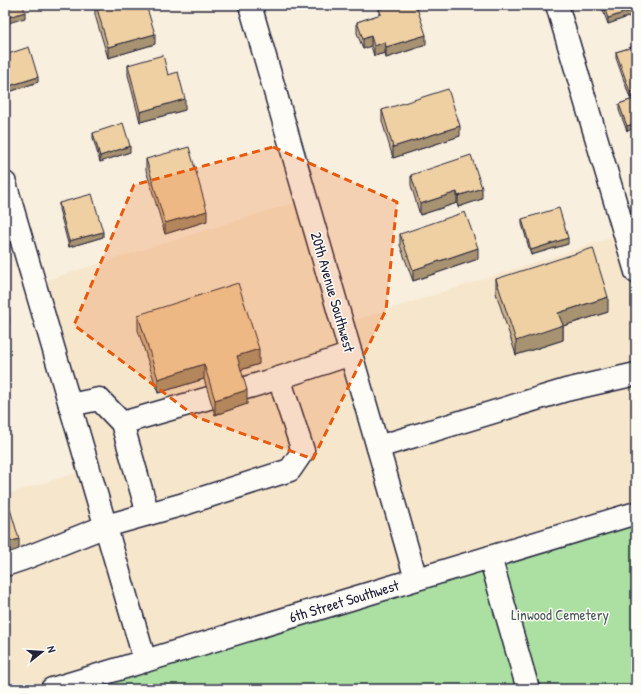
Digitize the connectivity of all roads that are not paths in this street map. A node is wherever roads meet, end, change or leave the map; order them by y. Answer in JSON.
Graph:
{"nodes":[{"id":1,"x":250,"y":5,"type":"edge"},
{"id":2,"x":558,"y":5,"type":"edge"},
{"id":3,"x":5,"y":183,"type":"edge"},
{"id":4,"x":636,"y":272,"type":"edge"},
{"id":5,"x":351,"y":354,"type":"junction"},
{"id":6,"x":636,"y":374,"type":"edge"},
{"id":7,"x":279,"y":378,"type":"junction"},
{"id":8,"x":242,"y":389,"type":"edge"},
{"id":9,"x":210,"y":398,"type":"edge"},
{"id":10,"x":70,"y":405,"type":"junction"},
{"id":11,"x":122,"y":423,"type":"junction"},
{"id":12,"x":378,"y":447,"type":"junction"},
{"id":13,"x":636,"y":513,"type":"edge"},
{"id":14,"x":148,"y":514,"type":"junction"},
{"id":15,"x":106,"y":526,"type":"junction"},
{"id":16,"x":490,"y":557,"type":"junction"},
{"id":17,"x":14,"y":562,"type":"edge"},
{"id":18,"x":416,"y":579,"type":"junction"},
{"id":19,"x":145,"y":661,"type":"junction"},
{"id":20,"x":52,"y":689,"type":"edge"},
{"id":21,"x":528,"y":689,"type":"edge"}],
"edges":[{"from":1,"to":5,"type":"main road","name":"20th Avenue Southwest"},
{"from":2,"to":4,"type":"main road"},
{"from":3,"to":10,"type":"main road"},
{"from":5,"to":7,"type":"main road"},
{"from":5,"to":12,"type":"main road","name":"20th Avenue Southwest"},
{"from":6,"to":12,"type":"main road"},
{"from":7,"to":8,"type":"main road"},
{"from":7,"to":14,"type":"main road"},
{"from":9,"to":11,"type":"main road"},
{"from":10,"to":11,"type":"main road"},
{"from":10,"to":15,"type":"main road"},
{"from":11,"to":14,"type":"main road"},
{"from":12,"to":18,"type":"main road","name":"20th Avenue Southwest"},
{"from":13,"to":16,"type":"main road","name":"6th Street Southwest"},
{"from":14,"to":15,"type":"main road"},
{"from":15,"to":17,"type":"main road"},
{"from":15,"to":19,"type":"main road"},
{"from":16,"to":18,"type":"main road","name":"6th Street Southwest"},
{"from":16,"to":21,"type":"main road"},
{"from":18,"to":19,"type":"main road","name":"6th Street Southwest"},
{"from":19,"to":20,"type":"main road","name":"6th Street Southwest"}]}
